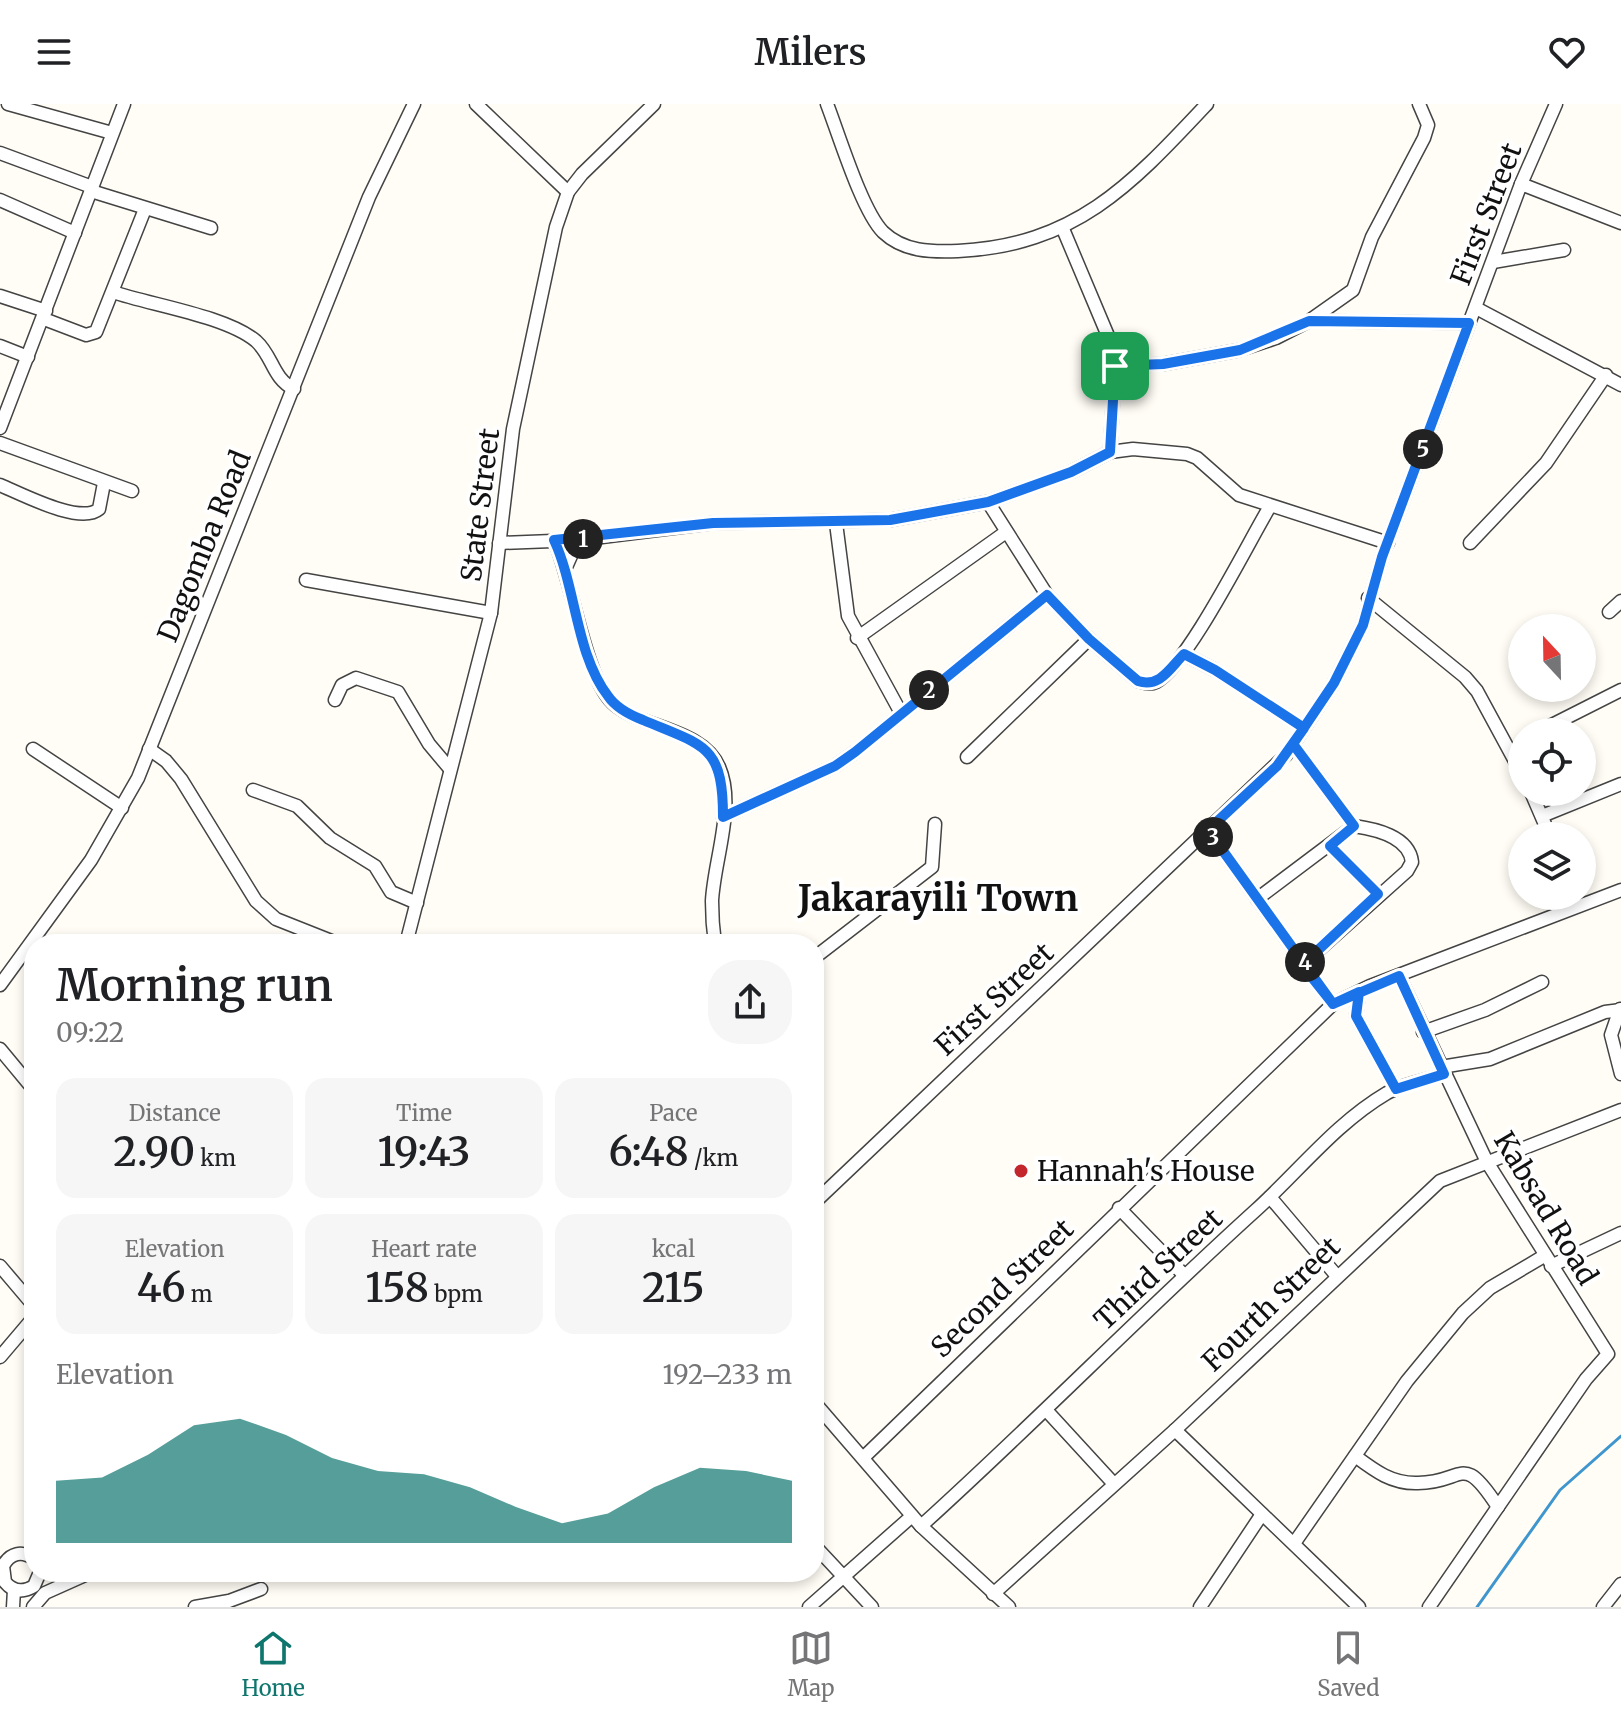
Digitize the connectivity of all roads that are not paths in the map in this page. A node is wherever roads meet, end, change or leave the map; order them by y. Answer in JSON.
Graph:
{"nodes":[{"id":1,"x":8,"y":104,"type":"edge"},
{"id":2,"x":124,"y":104,"type":"edge"},
{"id":3,"x":414,"y":104,"type":"edge"},
{"id":4,"x":476,"y":104,"type":"edge"},
{"id":5,"x":654,"y":104,"type":"edge"},
{"id":6,"x":827,"y":104,"type":"edge"},
{"id":7,"x":1207,"y":104,"type":"edge"},
{"id":8,"x":1419,"y":104,"type":"edge"},
{"id":9,"x":1556,"y":104,"type":"edge"},
{"id":10,"x":112,"y":133,"type":"junction"},
{"id":11,"x":0,"y":153,"type":"edge"},
{"id":12,"x":1521,"y":184,"type":"junction"},
{"id":13,"x":92,"y":189,"type":"junction"},
{"id":14,"x":568,"y":192,"type":"junction"},
{"id":15,"x":0,"y":200,"type":"edge"},
{"id":16,"x":145,"y":209,"type":"junction"},
{"id":17,"x":1621,"y":223,"type":"edge"},
{"id":18,"x":211,"y":228,"type":"dead end"},
{"id":19,"x":1063,"y":229,"type":"junction"},
{"id":20,"x":75,"y":233,"type":"junction"},
{"id":21,"x":1564,"y":250,"type":"dead end"},
{"id":22,"x":1493,"y":262,"type":"junction"},
{"id":23,"x":113,"y":292,"type":"junction"},
{"id":24,"x":0,"y":296,"type":"edge"},
{"id":25,"x":1476,"y":308,"type":"junction"},
{"id":26,"x":45,"y":315,"type":"junction"},
{"id":27,"x":1309,"y":321,"type":"junction"},
{"id":28,"x":1469,"y":323,"type":"junction"},
{"id":29,"x":0,"y":346,"type":"edge"},
{"id":30,"x":28,"y":357,"type":"junction"},
{"id":31,"x":1115,"y":366,"type":"junction"},
{"id":32,"x":1606,"y":375,"type":"junction"},
{"id":33,"x":1621,"y":385,"type":"edge"},
{"id":34,"x":294,"y":389,"type":"junction"},
{"id":35,"x":0,"y":428,"type":"edge"},
{"id":36,"x":0,"y":443,"type":"edge"},
{"id":37,"x":1110,"y":452,"type":"junction"},
{"id":38,"x":104,"y":483,"type":"junction"},
{"id":39,"x":0,"y":485,"type":"edge"},
{"id":40,"x":132,"y":491,"type":"dead end"},
{"id":41,"x":988,"y":502,"type":"junction"},
{"id":42,"x":1269,"y":508,"type":"junction"},
{"id":43,"x":836,"y":523,"type":"junction"},
{"id":44,"x":1006,"y":532,"type":"junction"},
{"id":45,"x":554,"y":540,"type":"junction"},
{"id":46,"x":578,"y":540,"type":"junction"},
{"id":47,"x":499,"y":543,"type":"junction"},
{"id":48,"x":1388,"y":543,"type":"junction"},
{"id":49,"x":1470,"y":543,"type":"dead end"},
{"id":50,"x":566,"y":567,"type":"junction"},
{"id":51,"x":306,"y":580,"type":"dead end"},
{"id":52,"x":1047,"y":595,"type":"junction"},
{"id":53,"x":1368,"y":598,"type":"junction"},
{"id":54,"x":1621,"y":601,"type":"edge"},
{"id":55,"x":1609,"y":612,"type":"dead end"},
{"id":56,"x":491,"y":613,"type":"junction"},
{"id":57,"x":857,"y":638,"type":"junction"},
{"id":58,"x":1089,"y":639,"type":"junction"},
{"id":59,"x":1184,"y":654,"type":"junction"},
{"id":60,"x":1621,"y":690,"type":"edge"},
{"id":61,"x":335,"y":700,"type":"dead end"},
{"id":62,"x":901,"y":713,"type":"junction"},
{"id":63,"x":1566,"y":718,"type":"edge"},
{"id":64,"x":1304,"y":728,"type":"junction"},
{"id":65,"x":1293,"y":744,"type":"junction"},
{"id":66,"x":1508,"y":745,"type":"edge"},
{"id":67,"x":33,"y":749,"type":"dead end"},
{"id":68,"x":149,"y":749,"type":"junction"},
{"id":69,"x":967,"y":757,"type":"dead end"},
{"id":70,"x":450,"y":769,"type":"junction"},
{"id":71,"x":1621,"y":784,"type":"edge"},
{"id":72,"x":253,"y":790,"type":"dead end"},
{"id":73,"x":1537,"y":806,"type":"edge"},
{"id":74,"x":122,"y":808,"type":"junction"},
{"id":75,"x":1542,"y":816,"type":"junction"},
{"id":76,"x":723,"y":817,"type":"junction"},
{"id":77,"x":1544,"y":822,"type":"edge"},
{"id":78,"x":935,"y":824,"type":"dead end"},
{"id":79,"x":1354,"y":826,"type":"junction"},
{"id":80,"x":1208,"y":830,"type":"junction"},
{"id":81,"x":1330,"y":846,"type":"junction"},
{"id":82,"x":1621,"y":890,"type":"edge"},
{"id":83,"x":1378,"y":894,"type":"junction"},
{"id":84,"x":1596,"y":897,"type":"edge"},
{"id":85,"x":1257,"y":899,"type":"junction"},
{"id":86,"x":417,"y":903,"type":"junction"},
{"id":87,"x":1559,"y":910,"type":"edge"},
{"id":88,"x":37,"y":934,"type":"edge"},
{"id":89,"x":314,"y":934,"type":"edge"},
{"id":90,"x":409,"y":934,"type":"edge"},
{"id":91,"x":714,"y":934,"type":"edge"},
{"id":92,"x":824,"y":950,"type":"edge"},
{"id":93,"x":24,"y":952,"type":"edge"},
{"id":94,"x":1302,"y":965,"type":"junction"},
{"id":95,"x":1399,"y":976,"type":"junction"},
{"id":96,"x":1542,"y":982,"type":"dead end"},
{"id":97,"x":0,"y":985,"type":"edge"},
{"id":98,"x":1359,"y":992,"type":"junction"},
{"id":99,"x":1333,"y":1004,"type":"junction"},
{"id":100,"x":1620,"y":1010,"type":"edge"},
{"id":101,"x":1423,"y":1032,"type":"junction"},
{"id":102,"x":0,"y":1049,"type":"edge"},
{"id":103,"x":1443,"y":1071,"type":"junction"},
{"id":104,"x":1621,"y":1074,"type":"edge"},
{"id":105,"x":24,"y":1078,"type":"edge"},
{"id":106,"x":1396,"y":1089,"type":"junction"},
{"id":107,"x":1621,"y":1110,"type":"edge"},
{"id":108,"x":1487,"y":1162,"type":"junction"},
{"id":109,"x":824,"y":1194,"type":"edge"},
{"id":110,"x":1270,"y":1197,"type":"junction"},
{"id":111,"x":1119,"y":1208,"type":"junction"},
{"id":112,"x":1621,"y":1233,"type":"edge"},
{"id":113,"x":1548,"y":1261,"type":"junction"},
{"id":114,"x":0,"y":1266,"type":"edge"},
{"id":115,"x":1184,"y":1275,"type":"junction"},
{"id":116,"x":1336,"y":1275,"type":"junction"},
{"id":117,"x":24,"y":1294,"type":"edge"},
{"id":118,"x":24,"y":1329,"type":"edge"},
{"id":119,"x":1621,"y":1346,"type":"edge"},
{"id":120,"x":1608,"y":1354,"type":"junction"},
{"id":121,"x":0,"y":1357,"type":"edge"},
{"id":122,"x":1047,"y":1411,"type":"junction"},
{"id":123,"x":824,"y":1413,"type":"edge"},
{"id":124,"x":1175,"y":1430,"type":"junction"},
{"id":125,"x":1355,"y":1456,"type":"junction"},
{"id":126,"x":864,"y":1457,"type":"junction"},
{"id":127,"x":1114,"y":1484,"type":"junction"},
{"id":128,"x":1498,"y":1507,"type":"junction"},
{"id":129,"x":1262,"y":1514,"type":"junction"},
{"id":130,"x":916,"y":1521,"type":"junction"},
{"id":131,"x":1295,"y":1542,"type":"junction"},
{"id":132,"x":17,"y":1554,"type":"edge"},
{"id":133,"x":824,"y":1555,"type":"edge"},
{"id":134,"x":844,"y":1575,"type":"junction"},
{"id":135,"x":8,"y":1581,"type":"edge"},
{"id":136,"x":36,"y":1582,"type":"edge"},
{"id":137,"x":70,"y":1582,"type":"edge"},
{"id":138,"x":1620,"y":1586,"type":"edge"},
{"id":139,"x":261,"y":1589,"type":"dead end"},
{"id":140,"x":993,"y":1594,"type":"junction"},
{"id":141,"x":0,"y":1601,"type":"edge"},
{"id":142,"x":13,"y":1607,"type":"edge"},
{"id":143,"x":20,"y":1607,"type":"edge"},
{"id":144,"x":33,"y":1607,"type":"edge"},
{"id":145,"x":195,"y":1607,"type":"edge"},
{"id":146,"x":809,"y":1607,"type":"edge"},
{"id":147,"x":872,"y":1607,"type":"edge"},
{"id":148,"x":1009,"y":1607,"type":"edge"},
{"id":149,"x":1200,"y":1607,"type":"edge"},
{"id":150,"x":1359,"y":1607,"type":"edge"},
{"id":151,"x":1429,"y":1607,"type":"edge"},
{"id":152,"x":1603,"y":1607,"type":"edge"}],
"edges":[{"from":1,"to":10,"type":"street"},
{"from":2,"to":10,"type":"street"},
{"from":3,"to":34,"type":"street","name":"Dagomba Road"},
{"from":4,"to":14,"type":"street"},
{"from":5,"to":14,"type":"street","name":"State Street"},
{"from":6,"to":19,"type":"street"},
{"from":7,"to":19,"type":"street"},
{"from":8,"to":27,"type":"street"},
{"from":9,"to":12,"type":"street","name":"First Street"},
{"from":10,"to":13,"type":"street"},
{"from":11,"to":13,"type":"street"},
{"from":12,"to":17,"type":"street"},
{"from":12,"to":22,"type":"street","name":"First Street"},
{"from":13,"to":16,"type":"street"},
{"from":13,"to":20,"type":"street"},
{"from":14,"to":47,"type":"street","name":"State Street"},
{"from":15,"to":20,"type":"street"},
{"from":16,"to":18,"type":"street"},
{"from":16,"to":23,"type":"street"},
{"from":19,"to":31,"type":"street"},
{"from":20,"to":26,"type":"street"},
{"from":21,"to":22,"type":"street"},
{"from":22,"to":25,"type":"street","name":"First Street"},
{"from":23,"to":26,"type":"street"},
{"from":23,"to":34,"type":"street"},
{"from":24,"to":26,"type":"street"},
{"from":25,"to":28,"type":"street","name":"First Street"},
{"from":25,"to":32,"type":"street"},
{"from":26,"to":30,"type":"street"},
{"from":27,"to":28,"type":"street"},
{"from":27,"to":31,"type":"street"},
{"from":28,"to":48,"type":"street","name":"First Street"},
{"from":29,"to":30,"type":"street"},
{"from":30,"to":35,"type":"street"},
{"from":31,"to":37,"type":"street"},
{"from":32,"to":33,"type":"street"},
{"from":32,"to":49,"type":"street"},
{"from":34,"to":68,"type":"street","name":"Dagomba Road"},
{"from":36,"to":38,"type":"street"},
{"from":37,"to":41,"type":"street"},
{"from":37,"to":42,"type":"street"},
{"from":38,"to":39,"type":"street"},
{"from":38,"to":40,"type":"street"},
{"from":41,"to":43,"type":"street"},
{"from":41,"to":44,"type":"street"},
{"from":42,"to":48,"type":"street"},
{"from":42,"to":59,"type":"street"},
{"from":43,"to":46,"type":"street"},
{"from":43,"to":57,"type":"street"},
{"from":44,"to":52,"type":"street"},
{"from":44,"to":57,"type":"street"},
{"from":45,"to":46,"type":"street"},
{"from":45,"to":47,"type":"street"},
{"from":45,"to":50,"type":"street"},
{"from":46,"to":50,"type":"street"},
{"from":47,"to":56,"type":"street","name":"State Street"},
{"from":48,"to":53,"type":"street","name":"First Street"},
{"from":50,"to":76,"type":"street"},
{"from":51,"to":56,"type":"street"},
{"from":52,"to":58,"type":"street"},
{"from":52,"to":62,"type":"street"},
{"from":53,"to":64,"type":"street","name":"First Street"},
{"from":53,"to":66,"type":"street"},
{"from":54,"to":55,"type":"street"},
{"from":56,"to":70,"type":"street","name":"State Street"},
{"from":57,"to":62,"type":"street"},
{"from":58,"to":59,"type":"street"},
{"from":58,"to":69,"type":"street"},
{"from":59,"to":64,"type":"street"},
{"from":60,"to":63,"type":"street"},
{"from":61,"to":70,"type":"street"},
{"from":62,"to":76,"type":"street"},
{"from":64,"to":65,"type":"street","name":"First Street"},
{"from":65,"to":79,"type":"street"},
{"from":65,"to":80,"type":"street","name":"First Street"},
{"from":67,"to":74,"type":"street"},
{"from":68,"to":74,"type":"street","name":"Dagomba Road"},
{"from":68,"to":89,"type":"street"},
{"from":70,"to":86,"type":"street","name":"State Street"},
{"from":71,"to":75,"type":"street"},
{"from":72,"to":86,"type":"street"},
{"from":73,"to":75,"type":"street"},
{"from":74,"to":88,"type":"street","name":"Dagomba Road"},
{"from":75,"to":77,"type":"street"},
{"from":76,"to":91,"type":"street"},
{"from":78,"to":92,"type":"street"},
{"from":79,"to":81,"type":"street"},
{"from":79,"to":83,"type":"street"},
{"from":80,"to":85,"type":"street"},
{"from":80,"to":109,"type":"street","name":"First Street"},
{"from":81,"to":83,"type":"street"},
{"from":81,"to":85,"type":"street"},
{"from":82,"to":84,"type":"street","name":"Second Street"},
{"from":83,"to":94,"type":"street"},
{"from":85,"to":94,"type":"street"},
{"from":86,"to":90,"type":"street","name":"State Street"},
{"from":87,"to":95,"type":"street","name":"Second Street"},
{"from":93,"to":97,"type":"street","name":"Dagomba Road"},
{"from":94,"to":99,"type":"street"},
{"from":95,"to":98,"type":"street","name":"Second Street"},
{"from":95,"to":101,"type":"street","name":"Kabsad Road"},
{"from":96,"to":101,"type":"street"},
{"from":98,"to":99,"type":"street","name":"Second Street"},
{"from":98,"to":106,"type":"street"},
{"from":99,"to":111,"type":"street","name":"Second Street"},
{"from":100,"to":103,"type":"street","name":"Third Street"},
{"from":100,"to":104,"type":"street"},
{"from":101,"to":103,"type":"street","name":"Kabsad Road"},
{"from":102,"to":105,"type":"street"},
{"from":103,"to":106,"type":"street","name":"Third Street"},
{"from":103,"to":108,"type":"street","name":"Kabsad Road"},
{"from":106,"to":110,"type":"street","name":"Third Street"},
{"from":107,"to":108,"type":"street","name":"Fourth Street"},
{"from":108,"to":113,"type":"street","name":"Kabsad Road"},
{"from":108,"to":116,"type":"street","name":"Fourth Street"},
{"from":110,"to":115,"type":"street","name":"Third Street"},
{"from":110,"to":116,"type":"street"},
{"from":111,"to":115,"type":"street"},
{"from":111,"to":126,"type":"street","name":"Second Street"},
{"from":112,"to":113,"type":"street"},
{"from":113,"to":120,"type":"street","name":"Kabsad Road"},
{"from":113,"to":125,"type":"street"},
{"from":114,"to":117,"type":"street"},
{"from":115,"to":122,"type":"street","name":"Third Street"},
{"from":116,"to":124,"type":"street","name":"Fourth Street"},
{"from":118,"to":121,"type":"street"},
{"from":119,"to":120,"type":"street"},
{"from":120,"to":128,"type":"street"},
{"from":122,"to":127,"type":"street"},
{"from":122,"to":130,"type":"street","name":"Third Street"},
{"from":123,"to":126,"type":"street"},
{"from":124,"to":127,"type":"street","name":"Fourth Street"},
{"from":124,"to":129,"type":"street"},
{"from":125,"to":128,"type":"street"},
{"from":125,"to":131,"type":"street"},
{"from":126,"to":130,"type":"street"},
{"from":127,"to":140,"type":"street","name":"Fourth Street"},
{"from":128,"to":151,"type":"street"},
{"from":129,"to":131,"type":"street"},
{"from":129,"to":149,"type":"street"},
{"from":130,"to":134,"type":"street","name":"Third Street"},
{"from":130,"to":140,"type":"street"},
{"from":131,"to":150,"type":"street"},
{"from":132,"to":135,"type":"street"},
{"from":133,"to":134,"type":"street"},
{"from":134,"to":146,"type":"street","name":"Third Street"},
{"from":134,"to":147,"type":"street"},
{"from":135,"to":136,"type":"street"},
{"from":135,"to":141,"type":"street"},
{"from":135,"to":142,"type":"street"},
{"from":135,"to":143,"type":"street"},
{"from":137,"to":144,"type":"street"},
{"from":138,"to":152,"type":"street"},
{"from":139,"to":145,"type":"street"},
{"from":140,"to":148,"type":"street"}]}
